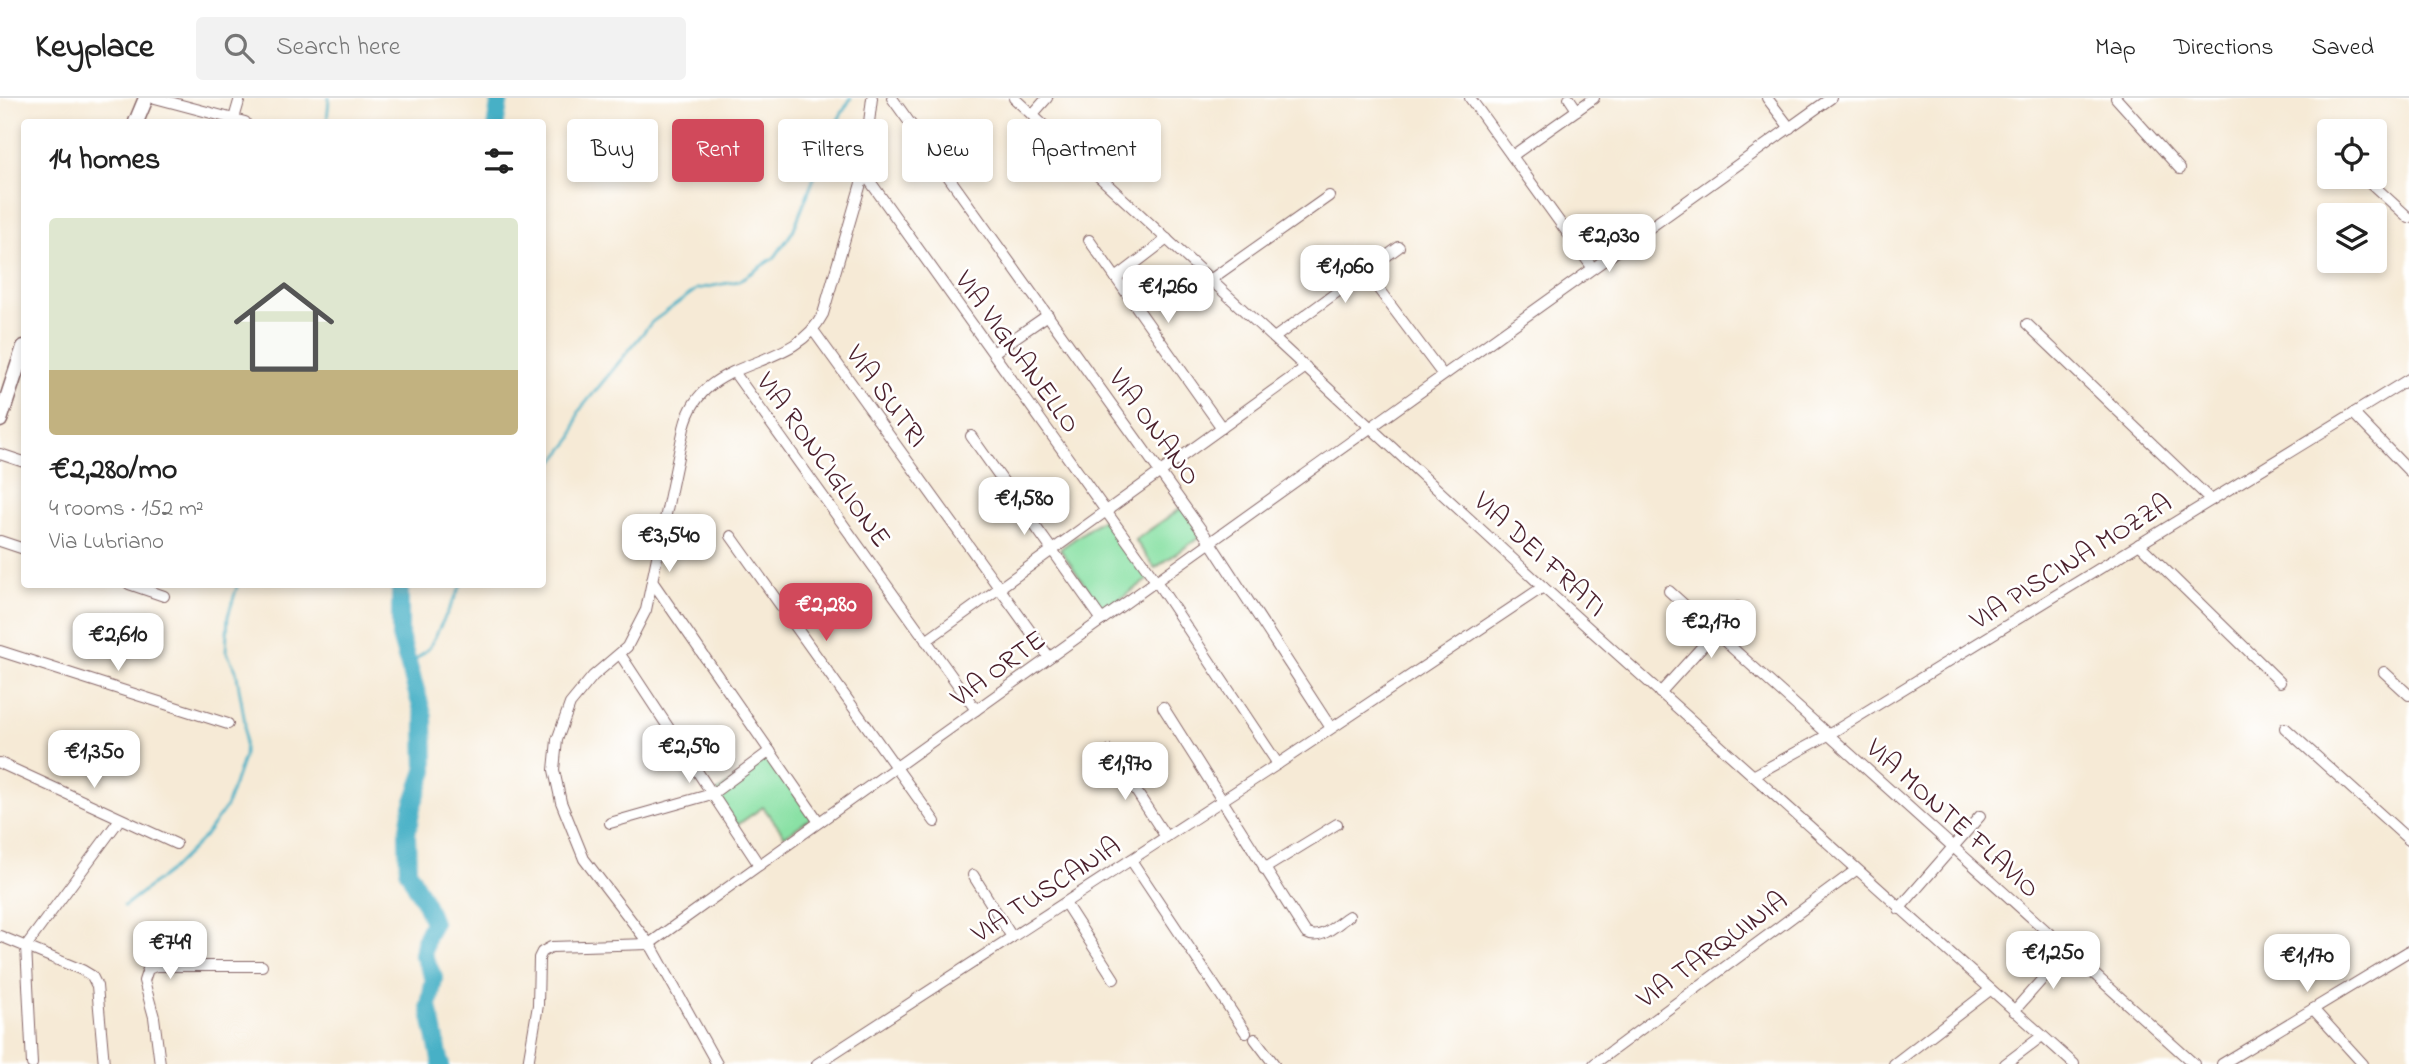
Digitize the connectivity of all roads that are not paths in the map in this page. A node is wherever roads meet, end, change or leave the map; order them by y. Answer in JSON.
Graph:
{"nodes":[{"id":1,"x":146,"y":98,"type":"edge"},
{"id":2,"x":155,"y":98,"type":"edge"},
{"id":3,"x":240,"y":98,"type":"edge"},
{"id":4,"x":872,"y":98,"type":"edge"},
{"id":5,"x":892,"y":98,"type":"edge"},
{"id":6,"x":1014,"y":98,"type":"edge"},
{"id":7,"x":1047,"y":98,"type":"edge"},
{"id":8,"x":1487,"y":98,"type":"edge"},
{"id":9,"x":1569,"y":98,"type":"edge"},
{"id":10,"x":1594,"y":98,"type":"edge"},
{"id":11,"x":1767,"y":98,"type":"edge"},
{"id":12,"x":2116,"y":98,"type":"edge"},
{"id":13,"x":1826,"y":100,"type":"edge"},
{"id":14,"x":1473,"y":102,"type":"edge"},
{"id":15,"x":1577,"y":110,"type":"junction"},
{"id":16,"x":1032,"y":115,"type":"junction"},
{"id":17,"x":137,"y":119,"type":"edge"},
{"id":18,"x":227,"y":119,"type":"edge"},
{"id":19,"x":235,"y":119,"type":"edge"},
{"id":20,"x":870,"y":119,"type":"edge"},
{"id":21,"x":1790,"y":128,"type":"junction"},
{"id":22,"x":1512,"y":156,"type":"junction"},
{"id":23,"x":2180,"y":169,"type":"dead end"},
{"id":24,"x":861,"y":182,"type":"edge"},
{"id":25,"x":870,"y":182,"type":"edge"},
{"id":26,"x":2377,"y":189,"type":"edge"},
{"id":27,"x":1329,"y":196,"type":"dead end"},
{"id":28,"x":2409,"y":218,"type":"edge"},
{"id":29,"x":1167,"y":239,"type":"junction"},
{"id":30,"x":1089,"y":240,"type":"dead end"},
{"id":31,"x":1399,"y":247,"type":"dead end"},
{"id":32,"x":1592,"y":267,"type":"junction"},
{"id":33,"x":1365,"y":271,"type":"junction"},
{"id":34,"x":1116,"y":278,"type":"junction"},
{"id":35,"x":1210,"y":280,"type":"junction"},
{"id":36,"x":1048,"y":315,"type":"junction"},
{"id":37,"x":2027,"y":324,"type":"dead end"},
{"id":38,"x":813,"y":330,"type":"junction"},
{"id":39,"x":1274,"y":338,"type":"junction"},
{"id":40,"x":993,"y":353,"type":"junction"},
{"id":41,"x":21,"y":361,"type":"edge"},
{"id":42,"x":1306,"y":367,"type":"junction"},
{"id":43,"x":734,"y":372,"type":"junction"},
{"id":44,"x":1443,"y":375,"type":"junction"},
{"id":45,"x":2409,"y":379,"type":"edge"},
{"id":46,"x":2353,"y":413,"type":"junction"},
{"id":47,"x":0,"y":421,"type":"edge"},
{"id":48,"x":1370,"y":427,"type":"junction"},
{"id":49,"x":1222,"y":428,"type":"junction"},
{"id":50,"x":971,"y":436,"type":"dead end"},
{"id":51,"x":0,"y":454,"type":"edge"},
{"id":52,"x":21,"y":461,"type":"edge"},
{"id":53,"x":1161,"y":471,"type":"junction"},
{"id":54,"x":2409,"y":471,"type":"edge"},
{"id":55,"x":2211,"y":499,"type":"junction"},
{"id":56,"x":1106,"y":511,"type":"junction"},
{"id":57,"x":731,"y":536,"type":"dead end"},
{"id":58,"x":0,"y":541,"type":"edge"},
{"id":59,"x":1210,"y":542,"type":"junction"},
{"id":60,"x":2139,"y":544,"type":"junction"},
{"id":61,"x":21,"y":549,"type":"edge"},
{"id":62,"x":1052,"y":550,"type":"junction"},
{"id":63,"x":652,"y":581,"type":"junction"},
{"id":64,"x":1156,"y":581,"type":"junction"},
{"id":65,"x":1543,"y":587,"type":"junction"},
{"id":66,"x":141,"y":588,"type":"edge"},
{"id":67,"x":1000,"y":588,"type":"junction"},
{"id":68,"x":1669,"y":591,"type":"dead end"},
{"id":69,"x":164,"y":596,"type":"dead end"},
{"id":70,"x":1738,"y":607,"type":"dead end"},
{"id":71,"x":1102,"y":620,"type":"junction"},
{"id":72,"x":1715,"y":633,"type":"junction"},
{"id":73,"x":926,"y":641,"type":"junction"},
{"id":74,"x":0,"y":651,"type":"edge"},
{"id":75,"x":620,"y":654,"type":"junction"},
{"id":76,"x":1049,"y":657,"type":"junction"},
{"id":77,"x":2384,"y":672,"type":"dead end"},
{"id":78,"x":2280,"y":682,"type":"dead end"},
{"id":79,"x":1660,"y":693,"type":"junction"},
{"id":80,"x":2409,"y":695,"type":"edge"},
{"id":81,"x":1163,"y":708,"type":"dead end"},
{"id":82,"x":976,"y":710,"type":"junction"},
{"id":83,"x":228,"y":724,"type":"dead end"},
{"id":84,"x":1331,"y":728,"type":"junction"},
{"id":85,"x":2285,"y":728,"type":"dead end"},
{"id":86,"x":1828,"y":734,"type":"junction"},
{"id":87,"x":770,"y":751,"type":"junction"},
{"id":88,"x":1110,"y":751,"type":"dead end"},
{"id":89,"x":0,"y":763,"type":"edge"},
{"id":90,"x":1278,"y":764,"type":"junction"},
{"id":91,"x":896,"y":767,"type":"junction"},
{"id":92,"x":1753,"y":776,"type":"junction"},
{"id":93,"x":712,"y":794,"type":"junction"},
{"id":94,"x":1221,"y":801,"type":"junction"},
{"id":95,"x":1980,"y":816,"type":"dead end"},
{"id":96,"x":120,"y":818,"type":"junction"},
{"id":97,"x":819,"y":822,"type":"junction"},
{"id":98,"x":935,"y":822,"type":"dead end"},
{"id":99,"x":610,"y":823,"type":"dead end"},
{"id":100,"x":1337,"y":824,"type":"dead end"},
{"id":101,"x":1166,"y":837,"type":"junction"},
{"id":102,"x":2409,"y":840,"type":"edge"},
{"id":103,"x":176,"y":844,"type":"dead end"},
{"id":104,"x":1953,"y":847,"type":"junction"},
{"id":105,"x":1131,"y":860,"type":"junction"},
{"id":106,"x":759,"y":865,"type":"junction"},
{"id":107,"x":1264,"y":869,"type":"junction"},
{"id":108,"x":1856,"y":870,"type":"junction"},
{"id":109,"x":973,"y":875,"type":"dead end"},
{"id":110,"x":1065,"y":902,"type":"junction"},
{"id":111,"x":1899,"y":909,"type":"junction"},
{"id":112,"x":1349,"y":916,"type":"dead end"},
{"id":113,"x":0,"y":936,"type":"edge"},
{"id":114,"x":1012,"y":936,"type":"junction"},
{"id":115,"x":649,"y":944,"type":"junction"},
{"id":116,"x":26,"y":946,"type":"junction"},
{"id":117,"x":2068,"y":950,"type":"junction"},
{"id":118,"x":2409,"y":951,"type":"edge"},
{"id":119,"x":262,"y":965,"type":"dead end"},
{"id":120,"x":1114,"y":979,"type":"dead end"},
{"id":121,"x":1990,"y":990,"type":"junction"},
{"id":122,"x":2313,"y":1009,"type":"junction"},
{"id":123,"x":2014,"y":1011,"type":"junction"},
{"id":124,"x":2042,"y":1036,"type":"junction"},
{"id":125,"x":32,"y":1064,"type":"edge"},
{"id":126,"x":104,"y":1064,"type":"edge"},
{"id":127,"x":160,"y":1064,"type":"edge"},
{"id":128,"x":528,"y":1064,"type":"edge"},
{"id":129,"x":716,"y":1064,"type":"edge"},
{"id":130,"x":817,"y":1064,"type":"edge"},
{"id":131,"x":1274,"y":1064,"type":"edge"},
{"id":132,"x":1594,"y":1064,"type":"edge"},
{"id":133,"x":1894,"y":1064,"type":"edge"},
{"id":134,"x":2005,"y":1064,"type":"edge"},
{"id":135,"x":2074,"y":1064,"type":"edge"},
{"id":136,"x":2194,"y":1064,"type":"edge"},
{"id":137,"x":2222,"y":1064,"type":"edge"},
{"id":138,"x":2363,"y":1064,"type":"edge"}],
"edges":[{"from":1,"to":17,"type":"main road"},
{"from":2,"to":18,"type":"street"},
{"from":3,"to":19,"type":"street"},
{"from":4,"to":20,"type":"street"},
{"from":5,"to":36,"type":"street","name":"VIA ONANO"},
{"from":6,"to":16,"type":"street","name":"VIA DEI FRATI"},
{"from":7,"to":16,"type":"street"},
{"from":8,"to":14,"type":"street"},
{"from":9,"to":15,"type":"street"},
{"from":10,"to":15,"type":"street"},
{"from":11,"to":21,"type":"street"},
{"from":12,"to":23,"type":"street"},
{"from":13,"to":21,"type":"street","name":"VIA ORTE"},
{"from":14,"to":22,"type":"street"},
{"from":15,"to":22,"type":"street"},
{"from":16,"to":29,"type":"street","name":"VIA DEI FRATI"},
{"from":21,"to":32,"type":"street","name":"VIA ORTE"},
{"from":22,"to":32,"type":"street"},
{"from":24,"to":38,"type":"street"},
{"from":25,"to":40,"type":"street","name":"VIA VIGNANELLO"},
{"from":26,"to":28,"type":"street"},
{"from":27,"to":35,"type":"street"},
{"from":29,"to":34,"type":"street"},
{"from":29,"to":35,"type":"street","name":"VIA DEI FRATI"},
{"from":30,"to":34,"type":"street"},
{"from":31,"to":33,"type":"street"},
{"from":32,"to":44,"type":"street","name":"VIA ORTE"},
{"from":33,"to":39,"type":"street"},
{"from":33,"to":44,"type":"street"},
{"from":34,"to":49,"type":"street"},
{"from":35,"to":39,"type":"street","name":"VIA DEI FRATI"},
{"from":36,"to":40,"type":"street"},
{"from":36,"to":53,"type":"street","name":"VIA ONANO"},
{"from":37,"to":55,"type":"street"},
{"from":38,"to":43,"type":"street"},
{"from":38,"to":67,"type":"street","name":"VIA SUTRI"},
{"from":39,"to":42,"type":"street","name":"VIA DEI FRATI"},
{"from":40,"to":56,"type":"street","name":"VIA VIGNANELLO"},
{"from":41,"to":47,"type":"main road"},
{"from":42,"to":48,"type":"street","name":"VIA DEI FRATI"},
{"from":42,"to":49,"type":"street"},
{"from":43,"to":63,"type":"street"},
{"from":43,"to":73,"type":"street","name":"VIA RONCIGLIONE"},
{"from":44,"to":48,"type":"street","name":"VIA ORTE"},
{"from":45,"to":46,"type":"street","name":"VIA PISCINA MOZZA"},
{"from":46,"to":54,"type":"street"},
{"from":46,"to":55,"type":"street","name":"VIA PISCINA MOZZA"},
{"from":48,"to":59,"type":"street","name":"VIA ORTE"},
{"from":48,"to":65,"type":"street","name":"VIA DEI FRATI"},
{"from":49,"to":53,"type":"street"},
{"from":50,"to":62,"type":"street"},
{"from":51,"to":52,"type":"street"},
{"from":53,"to":56,"type":"street"},
{"from":53,"to":59,"type":"street","name":"VIA ONANO"},
{"from":55,"to":60,"type":"street","name":"VIA PISCINA MOZZA"},
{"from":56,"to":62,"type":"street"},
{"from":56,"to":64,"type":"street","name":"VIA VIGNANELLO"},
{"from":57,"to":91,"type":"street"},
{"from":58,"to":61,"type":"street"},
{"from":59,"to":64,"type":"street","name":"VIA ORTE"},
{"from":59,"to":84,"type":"street","name":"VIA ONANO"},
{"from":60,"to":78,"type":"street"},
{"from":60,"to":86,"type":"street","name":"VIA PISCINA MOZZA"},
{"from":62,"to":67,"type":"street"},
{"from":62,"to":71,"type":"street"},
{"from":63,"to":75,"type":"street"},
{"from":63,"to":87,"type":"street"},
{"from":64,"to":71,"type":"street","name":"VIA ORTE"},
{"from":64,"to":90,"type":"street","name":"VIA VIGNANELLO"},
{"from":65,"to":79,"type":"street","name":"VIA DEI FRATI"},
{"from":65,"to":84,"type":"street","name":"VIA TUSCANIA"},
{"from":66,"to":69,"type":"street"},
{"from":67,"to":73,"type":"street"},
{"from":67,"to":76,"type":"street","name":"VIA SUTRI"},
{"from":68,"to":72,"type":"street","name":"VIA MONTE FLAVIO"},
{"from":70,"to":72,"type":"street"},
{"from":71,"to":76,"type":"street","name":"VIA ORTE"},
{"from":72,"to":79,"type":"street"},
{"from":72,"to":86,"type":"street","name":"VIA MONTE FLAVIO"},
{"from":73,"to":82,"type":"street","name":"VIA RONCIGLIONE"},
{"from":74,"to":83,"type":"street"},
{"from":75,"to":93,"type":"street"},
{"from":75,"to":115,"type":"street"},
{"from":76,"to":82,"type":"street","name":"VIA ORTE"},
{"from":77,"to":80,"type":"street"},
{"from":79,"to":92,"type":"street","name":"VIA DEI FRATI"},
{"from":81,"to":94,"type":"street"},
{"from":82,"to":91,"type":"street","name":"VIA ORTE"},
{"from":84,"to":90,"type":"street","name":"VIA TUSCANIA"},
{"from":85,"to":102,"type":"street"},
{"from":86,"to":92,"type":"street","name":"VIA PISCINA MOZZA"},
{"from":86,"to":104,"type":"street","name":"VIA MONTE FLAVIO"},
{"from":87,"to":93,"type":"street"},
{"from":87,"to":97,"type":"street"},
{"from":88,"to":101,"type":"street"},
{"from":89,"to":96,"type":"street"},
{"from":90,"to":94,"type":"street","name":"VIA TUSCANIA"},
{"from":91,"to":97,"type":"street","name":"VIA ORTE"},
{"from":91,"to":98,"type":"street"},
{"from":92,"to":108,"type":"street","name":"VIA DEI FRATI"},
{"from":93,"to":99,"type":"street"},
{"from":93,"to":106,"type":"street"},
{"from":94,"to":101,"type":"street","name":"VIA TUSCANIA"},
{"from":94,"to":107,"type":"street"},
{"from":95,"to":104,"type":"street"},
{"from":96,"to":103,"type":"street"},
{"from":96,"to":116,"type":"street"},
{"from":97,"to":106,"type":"street","name":"VIA ORTE"},
{"from":100,"to":107,"type":"street"},
{"from":101,"to":105,"type":"street","name":"VIA TUSCANIA"},
{"from":104,"to":111,"type":"street"},
{"from":104,"to":117,"type":"street","name":"VIA MONTE FLAVIO"},
{"from":105,"to":110,"type":"street","name":"VIA TUSCANIA"},
{"from":105,"to":131,"type":"street"},
{"from":106,"to":115,"type":"street","name":"VIA ORTE"},
{"from":107,"to":112,"type":"street"},
{"from":108,"to":111,"type":"street","name":"VIA DEI FRATI"},
{"from":108,"to":132,"type":"street","name":"VIA TARQUINIA"},
{"from":109,"to":114,"type":"street"},
{"from":110,"to":114,"type":"street","name":"VIA TUSCANIA"},
{"from":110,"to":120,"type":"street"},
{"from":111,"to":121,"type":"street","name":"VIA DEI FRATI"},
{"from":113,"to":116,"type":"street"},
{"from":114,"to":130,"type":"street","name":"VIA TUSCANIA"},
{"from":115,"to":128,"type":"street"},
{"from":115,"to":129,"type":"street"},
{"from":116,"to":125,"type":"street"},
{"from":116,"to":126,"type":"street"},
{"from":117,"to":123,"type":"street"},
{"from":117,"to":136,"type":"street","name":"VIA MONTE FLAVIO"},
{"from":118,"to":122,"type":"street"},
{"from":119,"to":127,"type":"street"},
{"from":121,"to":123,"type":"street","name":"VIA DEI FRATI"},
{"from":121,"to":133,"type":"street"},
{"from":122,"to":137,"type":"street"},
{"from":122,"to":138,"type":"street"},
{"from":123,"to":124,"type":"street","name":"VIA DEI FRATI"},
{"from":124,"to":134,"type":"street"},
{"from":124,"to":135,"type":"street","name":"VIA DEI FRATI"}]}
